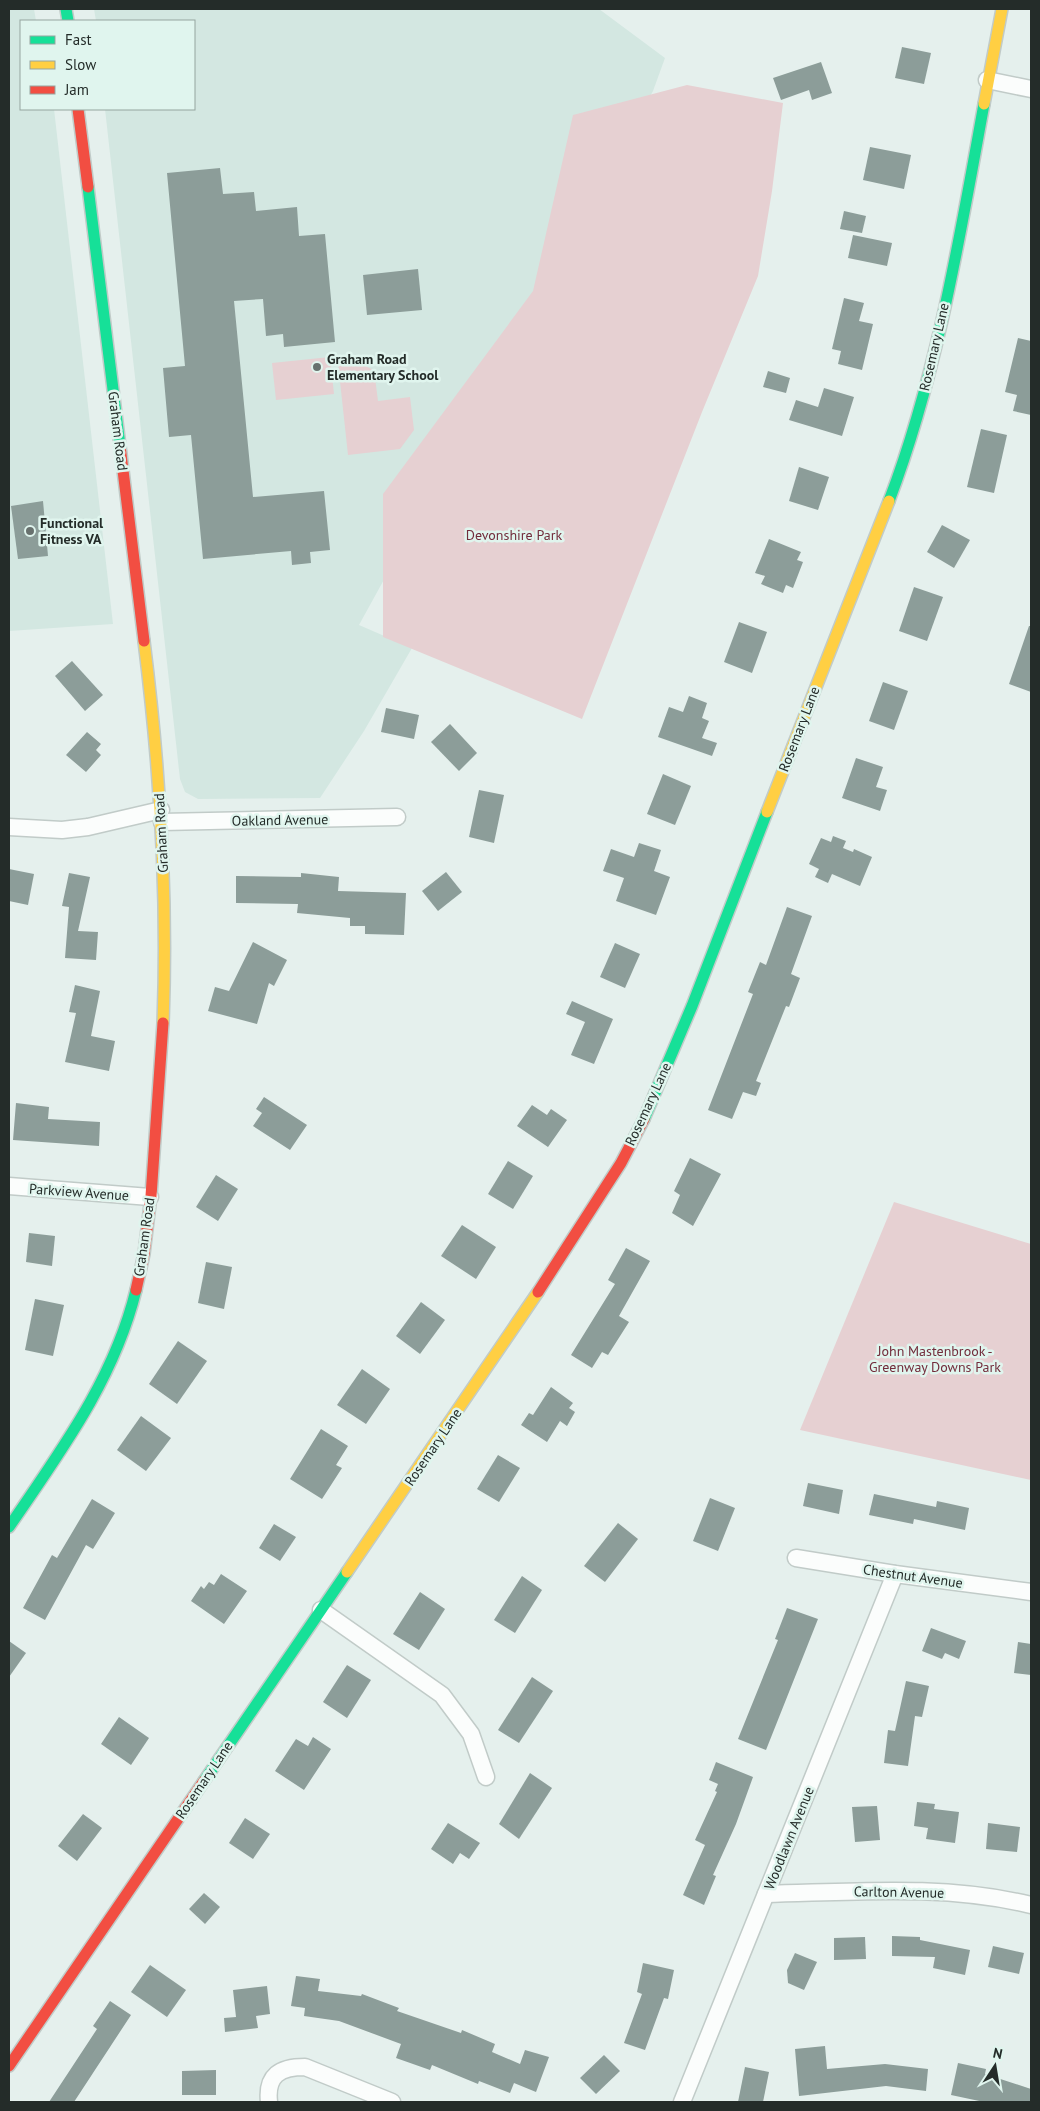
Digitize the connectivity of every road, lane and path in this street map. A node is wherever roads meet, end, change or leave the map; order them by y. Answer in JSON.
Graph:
{"nodes":[{"id":1,"x":1002,"y":9,"type":"edge"},
{"id":2,"x":987,"y":80,"type":"junction"},
{"id":3,"x":1031,"y":89,"type":"edge"},
{"id":4,"x":78,"y":110,"type":"edge"},
{"id":5,"x":162,"y":816,"type":"junction"},
{"id":6,"x":397,"y":817,"type":"dead end"},
{"id":7,"x":9,"y":827,"type":"edge"},
{"id":8,"x":9,"y":1186,"type":"edge"},
{"id":9,"x":150,"y":1197,"type":"junction"},
{"id":10,"x":9,"y":1527,"type":"edge"},
{"id":11,"x":796,"y":1558,"type":"dead end"},
{"id":12,"x":895,"y":1574,"type":"junction"},
{"id":13,"x":1031,"y":1592,"type":"edge"},
{"id":14,"x":321,"y":1610,"type":"junction"},
{"id":15,"x":486,"y":1777,"type":"dead end"},
{"id":16,"x":766,"y":1894,"type":"junction"},
{"id":17,"x":1031,"y":1905,"type":"edge"},
{"id":18,"x":9,"y":2066,"type":"edge"},
{"id":19,"x":269,"y":2102,"type":"edge"},
{"id":20,"x":392,"y":2102,"type":"edge"},
{"id":21,"x":682,"y":2102,"type":"edge"}],
"edges":[{"from":1,"to":2,"type":"street","name":"Rosemary Lane"},
{"from":2,"to":3,"type":"street"},
{"from":2,"to":14,"type":"street","name":"Rosemary Lane"},
{"from":4,"to":5,"type":"street","name":"Graham Road"},
{"from":5,"to":6,"type":"street","name":"Oakland Avenue"},
{"from":5,"to":7,"type":"street","name":"Oakland Avenue"},
{"from":5,"to":9,"type":"street","name":"Graham Road"},
{"from":8,"to":9,"type":"street","name":"Parkview Avenue"},
{"from":9,"to":10,"type":"street","name":"Graham Road"},
{"from":11,"to":12,"type":"street","name":"Chestnut Avenue"},
{"from":12,"to":13,"type":"street","name":"Chestnut Avenue"},
{"from":12,"to":16,"type":"street","name":"Woodlawn Avenue"},
{"from":14,"to":15,"type":"street"},
{"from":14,"to":18,"type":"street","name":"Rosemary Lane"},
{"from":16,"to":17,"type":"street","name":"Carlton Avenue"},
{"from":16,"to":21,"type":"street","name":"Woodlawn Avenue"},
{"from":19,"to":20,"type":"street"}]}
